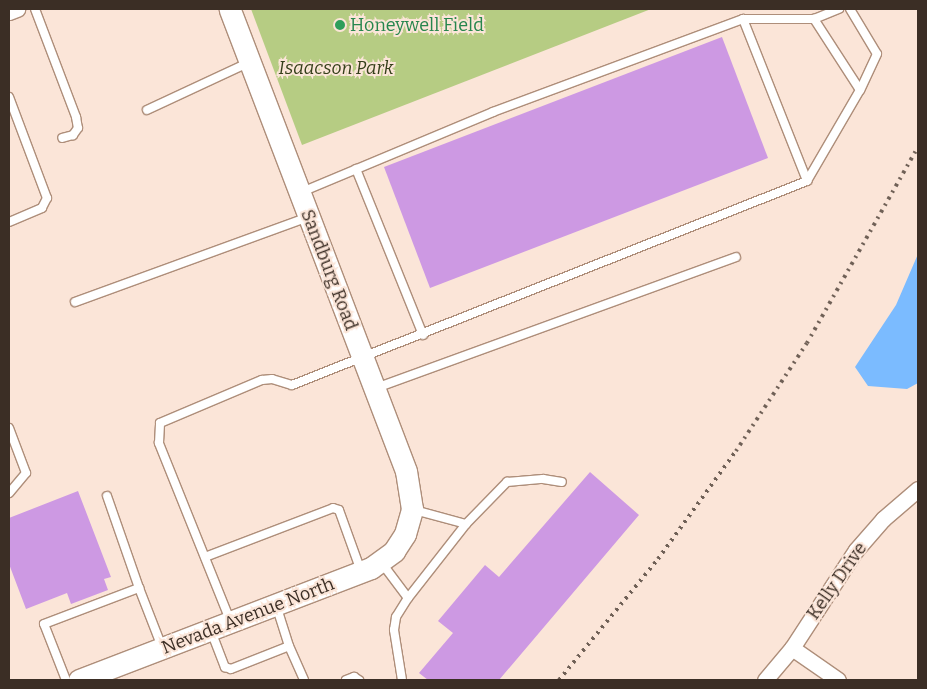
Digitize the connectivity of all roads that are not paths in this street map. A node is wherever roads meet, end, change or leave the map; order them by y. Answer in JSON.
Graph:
{"nodes":[{"id":1,"x":17,"y":9,"type":"edge"},
{"id":2,"x":34,"y":9,"type":"edge"},
{"id":3,"x":230,"y":9,"type":"edge"},
{"id":4,"x":839,"y":9,"type":"edge"},
{"id":5,"x":850,"y":9,"type":"edge"},
{"id":6,"x":9,"y":12,"type":"edge"},
{"id":7,"x":743,"y":19,"type":"junction"},
{"id":8,"x":814,"y":19,"type":"junction"},
{"id":9,"x":250,"y":62,"type":"junction"},
{"id":10,"x":860,"y":90,"type":"junction"},
{"id":11,"x":9,"y":97,"type":"edge"},
{"id":12,"x":147,"y":110,"type":"dead end"},
{"id":13,"x":62,"y":138,"type":"dead end"},
{"id":14,"x":356,"y":169,"type":"junction"},
{"id":15,"x":807,"y":181,"type":"junction"},
{"id":16,"x":300,"y":192,"type":"junction"},
{"id":17,"x":309,"y":216,"type":"junction"},
{"id":18,"x":9,"y":222,"type":"edge"},
{"id":19,"x":736,"y":257,"type":"dead end"},
{"id":20,"x":75,"y":302,"type":"dead end"},
{"id":21,"x":423,"y":335,"type":"junction"},
{"id":22,"x":362,"y":357,"type":"junction"},
{"id":23,"x":374,"y":389,"type":"junction"},
{"id":24,"x":9,"y":428,"type":"edge"},
{"id":25,"x":562,"y":482,"type":"dead end"},
{"id":26,"x":918,"y":489,"type":"edge"},
{"id":27,"x":9,"y":493,"type":"edge"},
{"id":28,"x":107,"y":496,"type":"dead end"},
{"id":29,"x":412,"y":509,"type":"junction"},
{"id":30,"x":466,"y":524,"type":"junction"},
{"id":31,"x":405,"y":534,"type":"joint"},
{"id":32,"x":205,"y":557,"type":"junction"},
{"id":33,"x":381,"y":562,"type":"junction"},
{"id":34,"x":361,"y":572,"type":"junction"},
{"id":35,"x":139,"y":588,"type":"junction"},
{"id":36,"x":408,"y":598,"type":"junction"},
{"id":37,"x":276,"y":605,"type":"junction"},
{"id":38,"x":231,"y":622,"type":"junction"},
{"id":39,"x":210,"y":630,"type":"junction"},
{"id":40,"x":289,"y":646,"type":"junction"},
{"id":41,"x":792,"y":648,"type":"junction"},
{"id":42,"x":162,"y":649,"type":"junction"},
{"id":43,"x":66,"y":680,"type":"edge"},
{"id":44,"x":79,"y":680,"type":"edge"},
{"id":45,"x":304,"y":680,"type":"edge"},
{"id":46,"x":346,"y":680,"type":"edge"},
{"id":47,"x":359,"y":680,"type":"edge"},
{"id":48,"x":402,"y":680,"type":"edge"},
{"id":49,"x":765,"y":680,"type":"edge"},
{"id":50,"x":838,"y":680,"type":"edge"}],
"edges":[{"from":1,"to":6,"type":"street"},
{"from":2,"to":13,"type":"lane"},
{"from":3,"to":9,"type":"street","name":"Sandburg Road"},
{"from":4,"to":8,"type":"lane"},
{"from":5,"to":10,"type":"lane"},
{"from":7,"to":8,"type":"lane"},
{"from":7,"to":14,"type":"lane"},
{"from":7,"to":15,"type":"lane"},
{"from":8,"to":10,"type":"lane"},
{"from":9,"to":12,"type":"lane"},
{"from":9,"to":16,"type":"street","name":"Sandburg Road"},
{"from":10,"to":15,"type":"lane"},
{"from":11,"to":18,"type":"lane"},
{"from":14,"to":16,"type":"lane"},
{"from":14,"to":21,"type":"lane"},
{"from":15,"to":21,"type":"lane"},
{"from":16,"to":17,"type":"street","name":"Sandburg Road"},
{"from":17,"to":20,"type":"lane"},
{"from":17,"to":22,"type":"street","name":"Sandburg Road"},
{"from":19,"to":23,"type":"lane"},
{"from":21,"to":22,"type":"lane"},
{"from":22,"to":23,"type":"street","name":"Sandburg Road"},
{"from":22,"to":32,"type":"lane"},
{"from":23,"to":29,"type":"street","name":"Sandburg Road"},
{"from":24,"to":27,"type":"lane"},
{"from":25,"to":30,"type":"lane"},
{"from":26,"to":41,"type":"street","name":"Kelly Drive"},
{"from":28,"to":35,"type":"lane"},
{"from":29,"to":30,"type":"lane"},
{"from":29,"to":31,"type":"street","name":"Sandburg Road"},
{"from":30,"to":36,"type":"lane"},
{"from":31,"to":33,"type":"street","name":"Nevada Avenue North"},
{"from":32,"to":34,"type":"lane"},
{"from":32,"to":38,"type":"lane"},
{"from":33,"to":34,"type":"street","name":"Nevada Avenue North"},
{"from":33,"to":36,"type":"lane"},
{"from":34,"to":37,"type":"street","name":"Nevada Avenue North"},
{"from":35,"to":42,"type":"lane"},
{"from":35,"to":43,"type":"lane"},
{"from":36,"to":48,"type":"lane"},
{"from":37,"to":38,"type":"street","name":"Nevada Avenue North"},
{"from":37,"to":40,"type":"lane"},
{"from":38,"to":39,"type":"street","name":"Nevada Avenue North"},
{"from":39,"to":40,"type":"lane"},
{"from":39,"to":42,"type":"street","name":"Nevada Avenue North"},
{"from":40,"to":45,"type":"lane"},
{"from":41,"to":49,"type":"street","name":"Kelly Drive"},
{"from":41,"to":50,"type":"street"},
{"from":42,"to":44,"type":"street","name":"Nevada Avenue North"},
{"from":46,"to":47,"type":"lane"}]}
